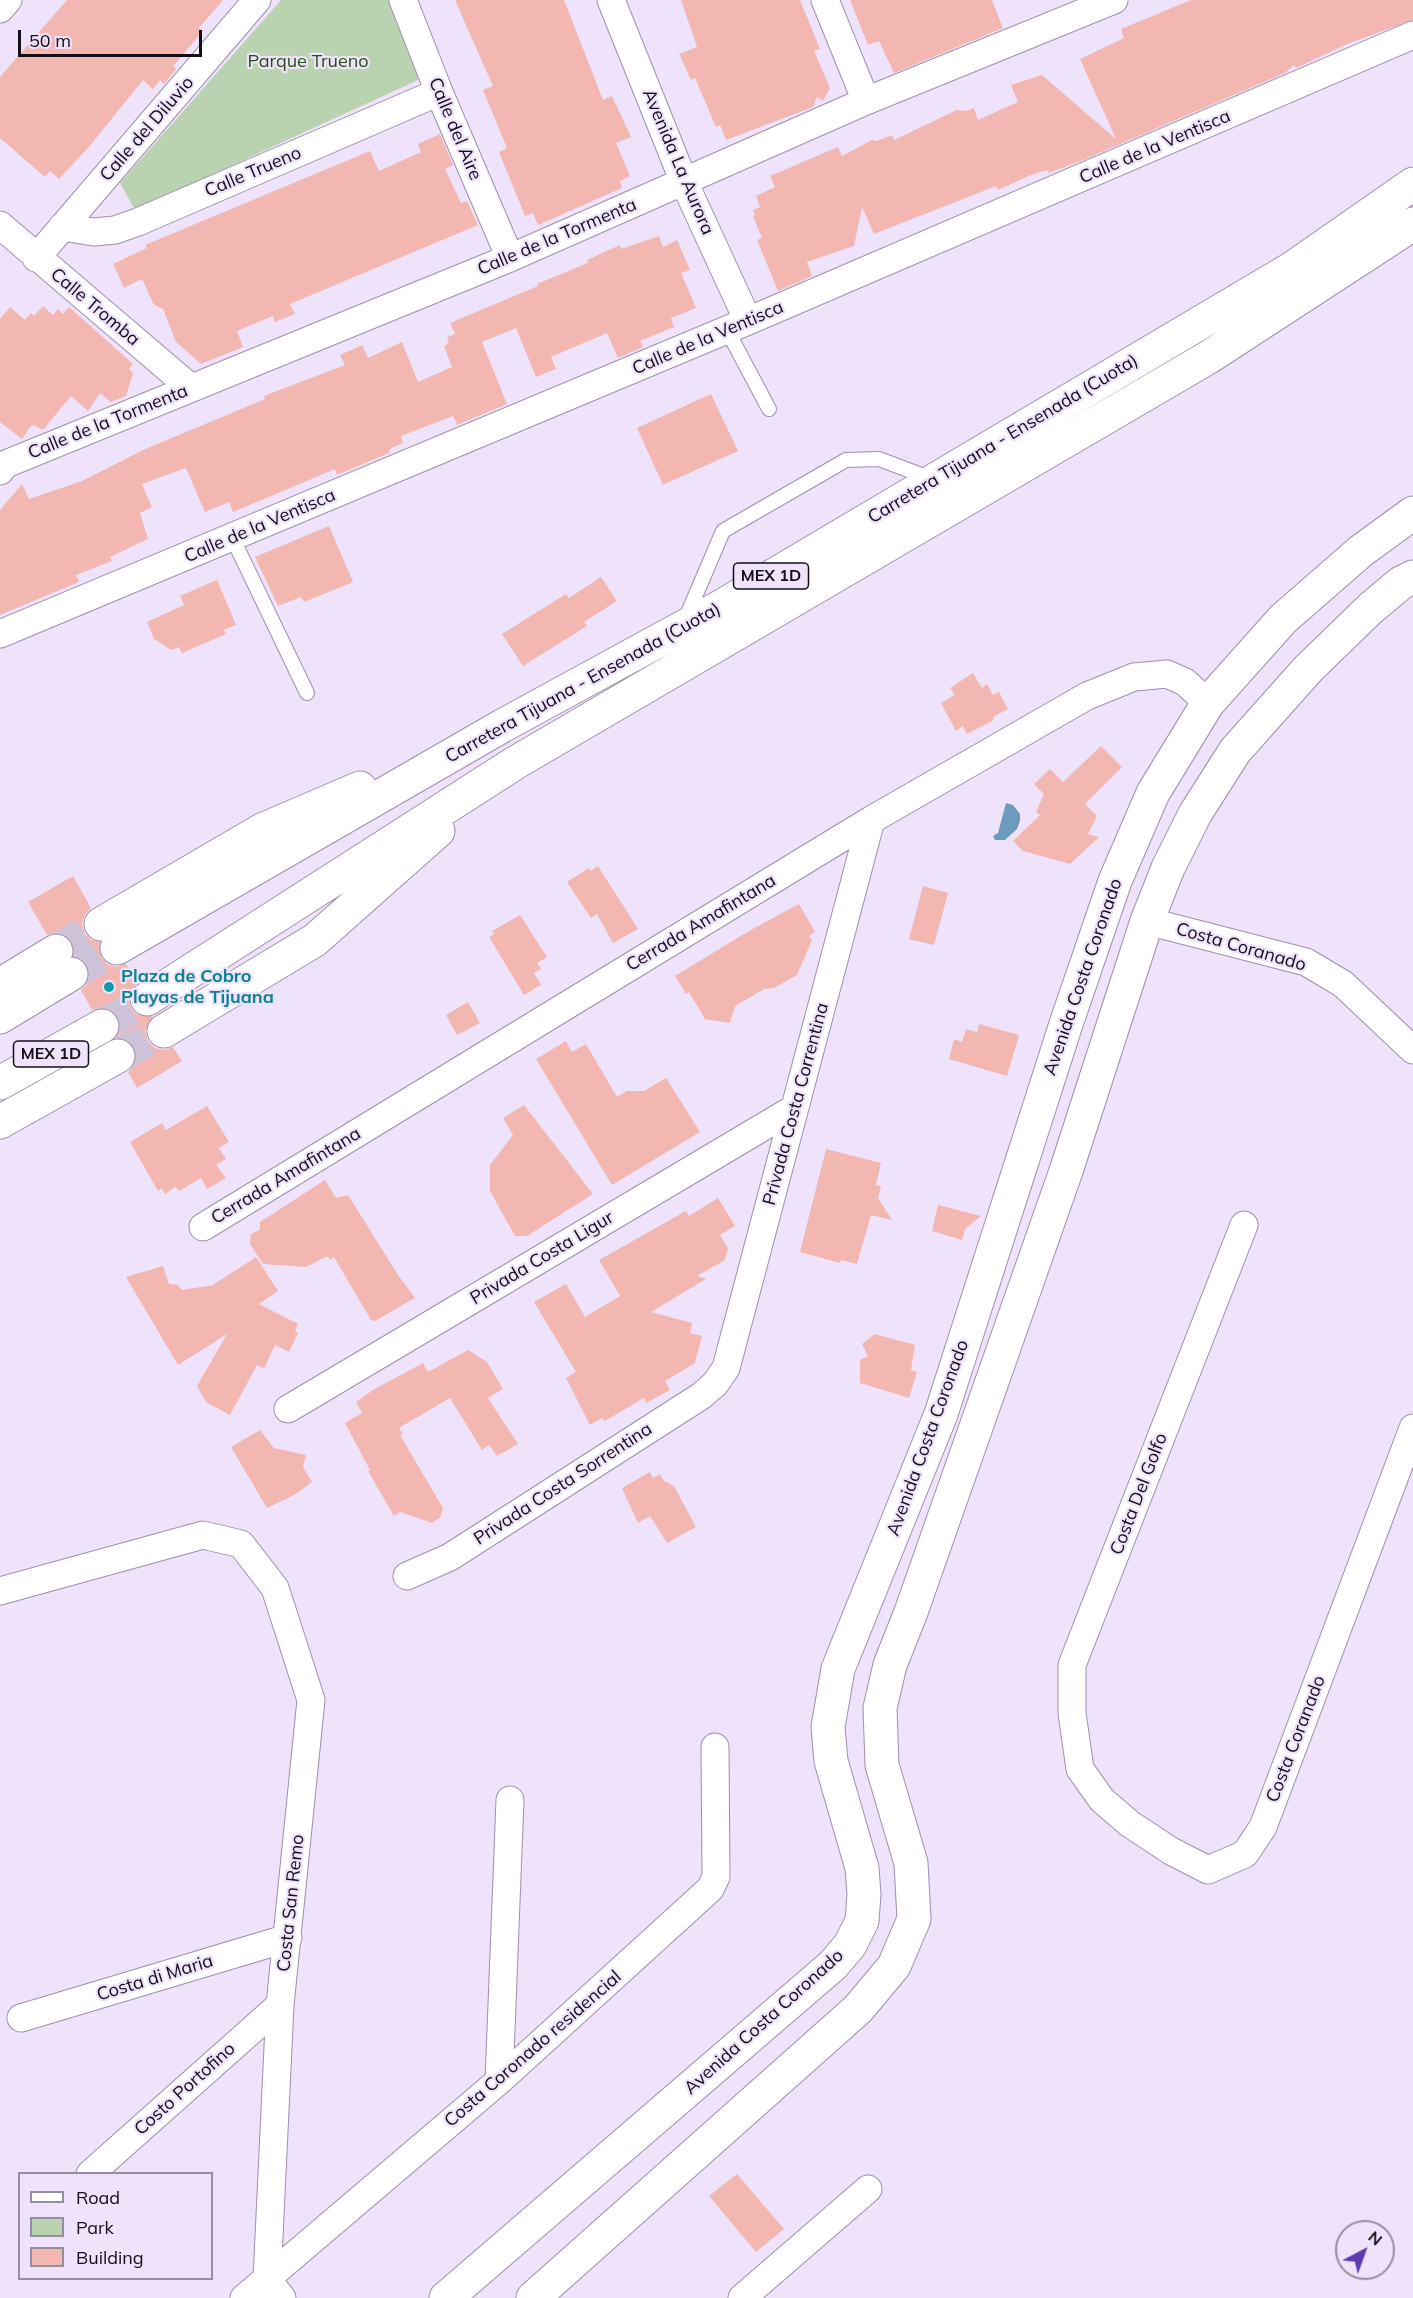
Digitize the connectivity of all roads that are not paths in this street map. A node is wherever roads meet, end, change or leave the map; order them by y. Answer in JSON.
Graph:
{"nodes":[{"id":1,"x":8,"y":0,"type":"edge"},
{"id":2,"x":257,"y":0,"type":"edge"},
{"id":3,"x":403,"y":0,"type":"edge"},
{"id":4,"x":611,"y":0,"type":"edge"},
{"id":5,"x":825,"y":0,"type":"edge"},
{"id":6,"x":1114,"y":0,"type":"edge"},
{"id":7,"x":0,"y":9,"type":"edge"},
{"id":8,"x":1413,"y":35,"type":"edge"},
{"id":9,"x":439,"y":92,"type":"junction"},
{"id":10,"x":866,"y":101,"type":"junction"},
{"id":11,"x":684,"y":182,"type":"junction"},
{"id":12,"x":1413,"y":184,"type":"edge"},
{"id":13,"x":0,"y":225,"type":"edge"},
{"id":14,"x":1413,"y":225,"type":"edge"},
{"id":15,"x":62,"y":227,"type":"junction"},
{"id":16,"x":36,"y":258,"type":"junction"},
{"id":17,"x":510,"y":258,"type":"junction"},
{"id":18,"x":737,"y":326,"type":"junction"},
{"id":19,"x":191,"y":388,"type":"junction"},
{"id":20,"x":769,"y":409,"type":"dead end"},
{"id":21,"x":2,"y":465,"type":"edge"},
{"id":22,"x":934,"y":480,"type":"junction"},
{"id":23,"x":1413,"y":513,"type":"edge"},
{"id":24,"x":232,"y":537,"type":"junction"},
{"id":25,"x":1413,"y":577,"type":"edge"},
{"id":26,"x":682,"y":628,"type":"junction"},
{"id":27,"x":0,"y":634,"type":"edge"},
{"id":28,"x":307,"y":693,"type":"dead end"},
{"id":29,"x":1208,"y":703,"type":"junction"},
{"id":30,"x":515,"y":763,"type":"junction"},
{"id":31,"x":871,"y":820,"type":"junction"},
{"id":32,"x":1148,"y":921,"type":"junction"},
{"id":33,"x":109,"y":936,"type":"tunnel mouth"},
{"id":34,"x":0,"y":985,"type":"edge"},
{"id":35,"x":147,"y":999,"type":"tunnel mouth"},
{"id":36,"x":0,"y":1017,"type":"edge"},
{"id":37,"x":102,"y":1026,"type":"tunnel mouth"},
{"id":38,"x":164,"y":1030,"type":"tunnel mouth"},
{"id":39,"x":1413,"y":1050,"type":"edge"},
{"id":40,"x":118,"y":1056,"type":"tunnel mouth"},
{"id":41,"x":0,"y":1083,"type":"edge"},
{"id":42,"x":795,"y":1108,"type":"junction"},
{"id":43,"x":0,"y":1122,"type":"edge"},
{"id":44,"x":1023,"y":1158,"type":"junction"},
{"id":45,"x":1066,"y":1171,"type":"junction"},
{"id":46,"x":1244,"y":1225,"type":"dead end"},
{"id":47,"x":203,"y":1227,"type":"dead end"},
{"id":48,"x":715,"y":1384,"type":"joint"},
{"id":49,"x":288,"y":1408,"type":"dead end"},
{"id":50,"x":1413,"y":1428,"type":"edge"},
{"id":51,"x":407,"y":1576,"type":"dead end"},
{"id":52,"x":0,"y":1591,"type":"edge"},
{"id":53,"x":715,"y":1747,"type":"dead end"},
{"id":54,"x":1080,"y":1769,"type":"joint"},
{"id":55,"x":510,"y":1800,"type":"dead end"},
{"id":56,"x":288,"y":1938,"type":"junction"},
{"id":57,"x":280,"y":2005,"type":"junction"},
{"id":58,"x":21,"y":2018,"type":"dead end"},
{"id":59,"x":499,"y":2081,"type":"junction"},
{"id":60,"x":92,"y":2172,"type":"edge"},
{"id":61,"x":868,"y":2188,"type":"dead end"},
{"id":62,"x":275,"y":2288,"type":"edge"},
{"id":63,"x":453,"y":2296,"type":"edge"},
{"id":64,"x":244,"y":2298,"type":"edge"},
{"id":65,"x":533,"y":2298,"type":"edge"},
{"id":66,"x":742,"y":2298,"type":"edge"}],
"edges":[{"from":1,"to":7,"type":"street"},
{"from":2,"to":15,"type":"street","name":"Calle del Diluvio"},
{"from":3,"to":9,"type":"street","name":"Calle del Aire"},
{"from":4,"to":11,"type":"street","name":"Avenida La Aurora"},
{"from":5,"to":10,"type":"street"},
{"from":6,"to":10,"type":"street","name":"Calle de la Tormenta"},
{"from":8,"to":18,"type":"street","name":"Calle de la Ventisca"},
{"from":9,"to":15,"type":"street","name":"Calle Trueno"},
{"from":9,"to":17,"type":"street","name":"Calle del Aire"},
{"from":10,"to":11,"type":"street","name":"Calle de la Tormenta"},
{"from":11,"to":17,"type":"street","name":"Calle de la Tormenta"},
{"from":11,"to":18,"type":"street","name":"Avenida La Aurora"},
{"from":12,"to":22,"type":"main road","name":"Carretera Tijuana - Ensenada (Cuota)","number":"MEX 1D"},
{"from":13,"to":16,"type":"street","name":"Calle Tromba"},
{"from":14,"to":30,"type":"main road","name":"Carretera Tijuana - Ensenada (Cuota)","number":"MEX 1D"},
{"from":15,"to":16,"type":"street","name":"Calle del Diluvio"},
{"from":16,"to":19,"type":"street","name":"Calle Tromba"},
{"from":17,"to":19,"type":"street","name":"Calle de la Tormenta"},
{"from":18,"to":20,"type":"lane"},
{"from":18,"to":24,"type":"street","name":"Calle de la Ventisca"},
{"from":19,"to":21,"type":"street","name":"Calle de la Tormenta"},
{"from":22,"to":26,"type":"main road","name":"Carretera Tijuana - Ensenada (Cuota)","number":"MEX 1D"},
{"from":22,"to":26,"type":"lane"},
{"from":23,"to":29,"type":"main road","name":"Avenida Costa Coronado"},
{"from":24,"to":27,"type":"street","name":"Calle de la Ventisca"},
{"from":24,"to":28,"type":"lane"},
{"from":25,"to":32,"type":"main road"},
{"from":26,"to":33,"type":"main road","name":"Carretera Tijuana - Ensenada (Cuota)","number":"MEX 1D"},
{"from":29,"to":31,"type":"street","name":"Cerrada Amafintana"},
{"from":29,"to":44,"type":"main road","name":"Avenida Costa Coronado"},
{"from":30,"to":35,"type":"main road","name":"Carretera Tijuana - Ensenada (Cuota)","number":"MEX 1D"},
{"from":30,"to":38,"type":"main road"},
{"from":31,"to":42,"type":"street","name":"Privada Costa Correntina"},
{"from":31,"to":47,"type":"street","name":"Cerrada Amafintana"},
{"from":32,"to":39,"type":"street","name":"Costa Coranado"},
{"from":32,"to":45,"type":"main road"},
{"from":34,"to":36,"type":"main road"},
{"from":37,"to":41,"type":"main road","number":"MEX 1D"},
{"from":40,"to":43,"type":"main road"},
{"from":42,"to":48,"type":"street","name":"Privada Costa Correntina"},
{"from":42,"to":49,"type":"street","name":"Privada Costa Ligur"},
{"from":44,"to":45,"type":"main road"},
{"from":44,"to":63,"type":"main road","name":"Avenida Costa Coronado"},
{"from":45,"to":65,"type":"main road"},
{"from":46,"to":54,"type":"street","name":"Costa Del Golfo"},
{"from":48,"to":51,"type":"street","name":"Privada Costa Sorrentina"},
{"from":50,"to":54,"type":"street","name":"Costa Coranado"},
{"from":52,"to":56,"type":"street","name":"Costa San Remo"},
{"from":53,"to":59,"type":"street","name":"Costa Coronado residencial"},
{"from":55,"to":59,"type":"street"},
{"from":56,"to":57,"type":"street","name":"Costa San Remo"},
{"from":56,"to":58,"type":"street","name":"Costa di Maria"},
{"from":57,"to":60,"type":"street","name":"Costo Portofino"},
{"from":57,"to":62,"type":"street","name":"Costa San Remo"},
{"from":59,"to":62,"type":"street","name":"Costa Coronado residencial"},
{"from":61,"to":66,"type":"street"},
{"from":62,"to":64,"type":"street","name":"Costa Coronado residencial"}]}
